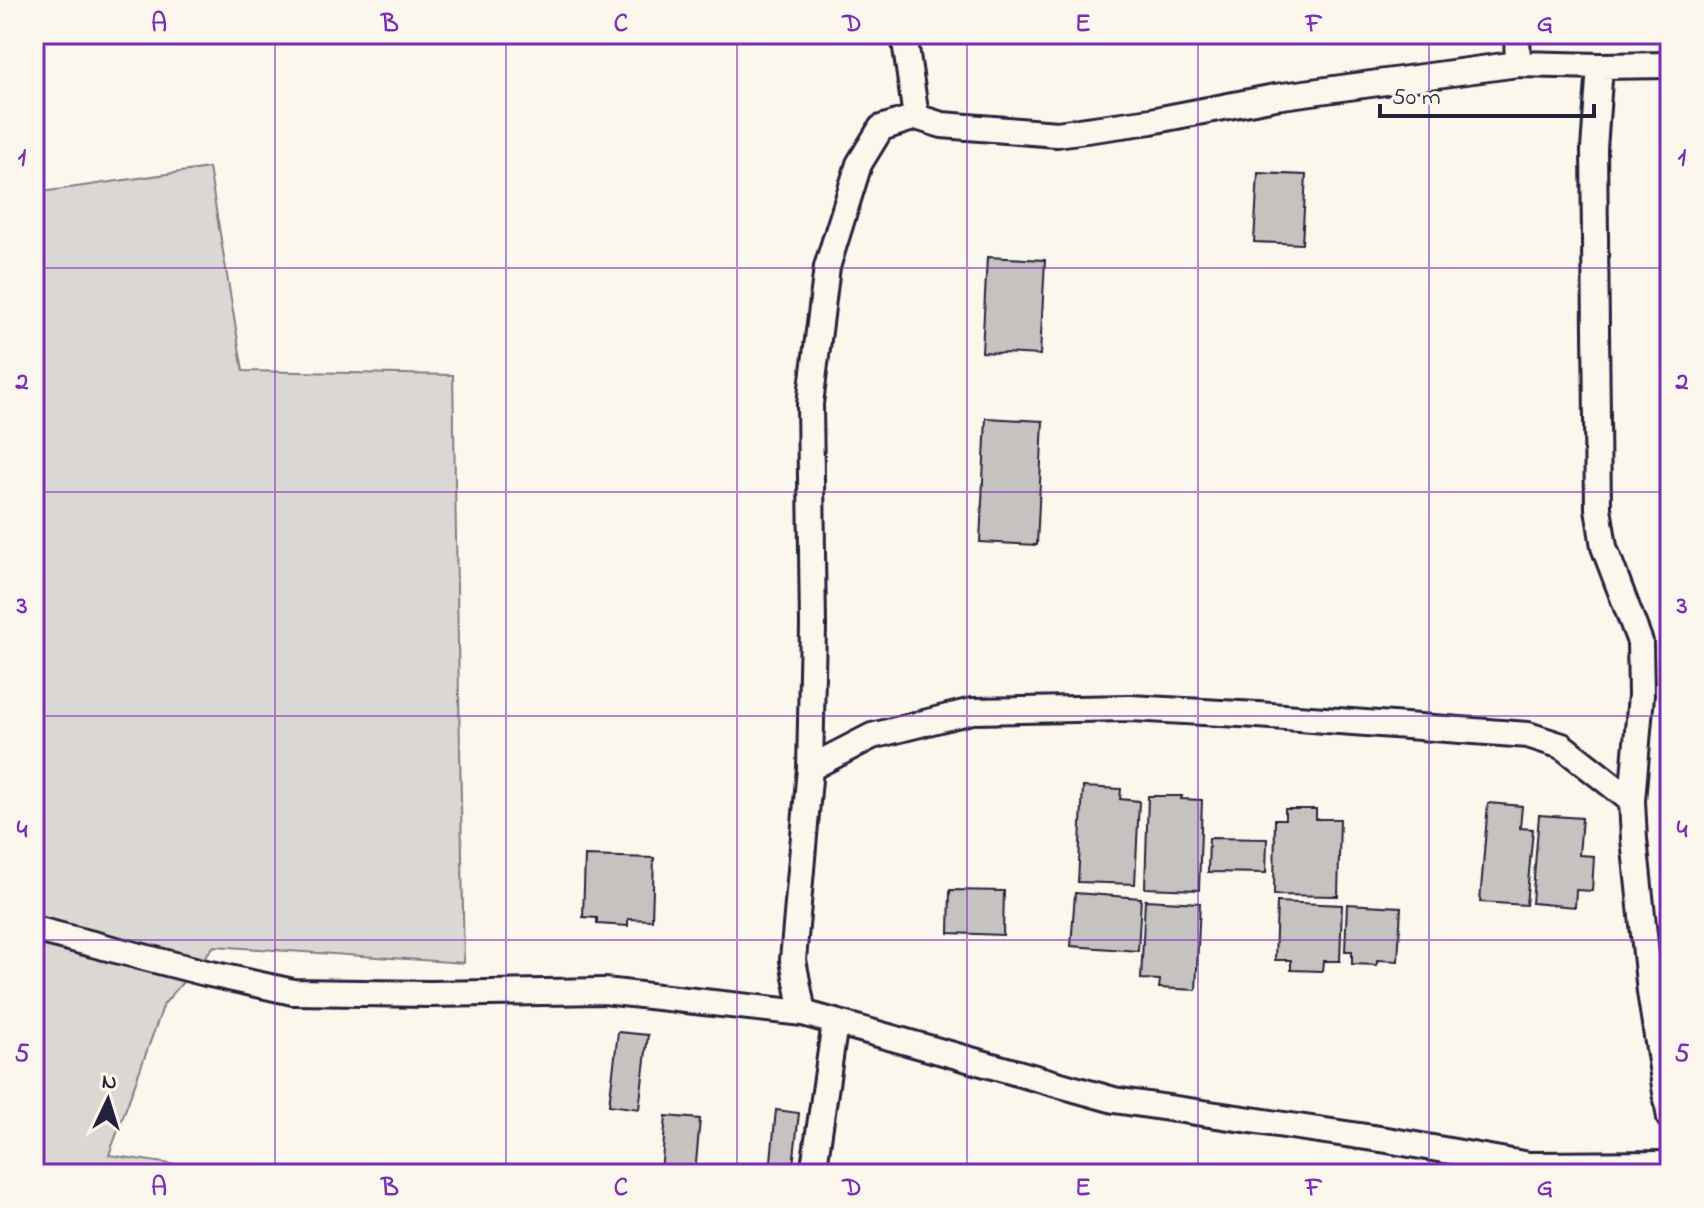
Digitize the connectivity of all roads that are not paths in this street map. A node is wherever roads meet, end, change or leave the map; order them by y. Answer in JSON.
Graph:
{"nodes":[{"id":1,"x":904,"y":34,"type":"edge"},
{"id":2,"x":1517,"y":34,"type":"edge"},
{"id":3,"x":1518,"y":64,"type":"junction"},
{"id":4,"x":1670,"y":65,"type":"edge"},
{"id":5,"x":1600,"y":66,"type":"junction"},
{"id":6,"x":916,"y":117,"type":"junction"},
{"id":7,"x":810,"y":768,"type":"junction"},
{"id":8,"x":1632,"y":801,"type":"junction"},
{"id":9,"x":34,"y":929,"type":"edge"},
{"id":10,"x":803,"y":1013,"type":"junction"},
{"id":11,"x":835,"y":1023,"type":"junction"},
{"id":12,"x":1670,"y":1118,"type":"edge"},
{"id":13,"x":1670,"y":1164,"type":"edge"},
{"id":14,"x":1529,"y":1170,"type":"edge"},
{"id":15,"x":813,"y":1174,"type":"edge"}],
"edges":[{"from":1,"to":6,"type":"street"},
{"from":2,"to":3,"type":"street"},
{"from":3,"to":5,"type":"street"},
{"from":3,"to":6,"type":"street"},
{"from":4,"to":5,"type":"street"},
{"from":5,"to":8,"type":"street"},
{"from":6,"to":7,"type":"street"},
{"from":7,"to":8,"type":"street"},
{"from":7,"to":10,"type":"street"},
{"from":8,"to":12,"type":"street"},
{"from":9,"to":10,"type":"street"},
{"from":10,"to":11,"type":"street"},
{"from":11,"to":14,"type":"street"},
{"from":11,"to":15,"type":"street"},
{"from":13,"to":14,"type":"street"}]}
